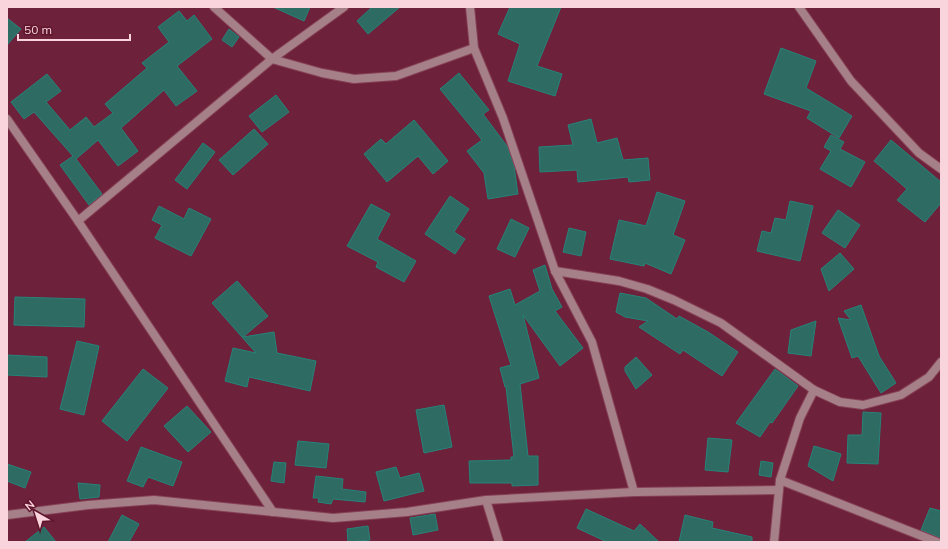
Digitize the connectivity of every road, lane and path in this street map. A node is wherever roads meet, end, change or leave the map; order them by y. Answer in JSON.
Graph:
{"nodes":[{"id":1,"x":214,"y":7,"type":"edge"},
{"id":2,"x":344,"y":7,"type":"edge"},
{"id":3,"x":470,"y":7,"type":"edge"},
{"id":4,"x":799,"y":7,"type":"edge"},
{"id":5,"x":474,"y":48,"type":"junction"},
{"id":6,"x":272,"y":60,"type":"junction"},
{"id":7,"x":7,"y":119,"type":"edge"},
{"id":8,"x":941,"y":169,"type":"edge"},
{"id":9,"x":78,"y":221,"type":"junction"},
{"id":10,"x":556,"y":272,"type":"junction"},
{"id":11,"x":941,"y":362,"type":"edge"},
{"id":12,"x":814,"y":390,"type":"junction"},
{"id":13,"x":780,"y":480,"type":"junction"},
{"id":14,"x":779,"y":490,"type":"junction"},
{"id":15,"x":634,"y":492,"type":"junction"},
{"id":16,"x":486,"y":500,"type":"junction"},
{"id":17,"x":273,"y":512,"type":"junction"},
{"id":18,"x":7,"y":515,"type":"edge"},
{"id":19,"x":499,"y":542,"type":"edge"},
{"id":20,"x":774,"y":542,"type":"edge"},
{"id":21,"x":937,"y":542,"type":"edge"}],
"edges":[{"from":1,"to":6,"type":"street"},
{"from":2,"to":6,"type":"street"},
{"from":3,"to":5,"type":"street"},
{"from":4,"to":8,"type":"street"},
{"from":5,"to":6,"type":"street"},
{"from":5,"to":10,"type":"street"},
{"from":6,"to":9,"type":"street"},
{"from":7,"to":9,"type":"street"},
{"from":9,"to":17,"type":"street"},
{"from":10,"to":12,"type":"street"},
{"from":10,"to":15,"type":"street"},
{"from":11,"to":12,"type":"street"},
{"from":12,"to":13,"type":"street"},
{"from":13,"to":14,"type":"street"},
{"from":13,"to":21,"type":"street"},
{"from":14,"to":15,"type":"street"},
{"from":14,"to":20,"type":"street"},
{"from":15,"to":16,"type":"street"},
{"from":16,"to":17,"type":"street"},
{"from":16,"to":19,"type":"street"},
{"from":17,"to":18,"type":"street"}]}
